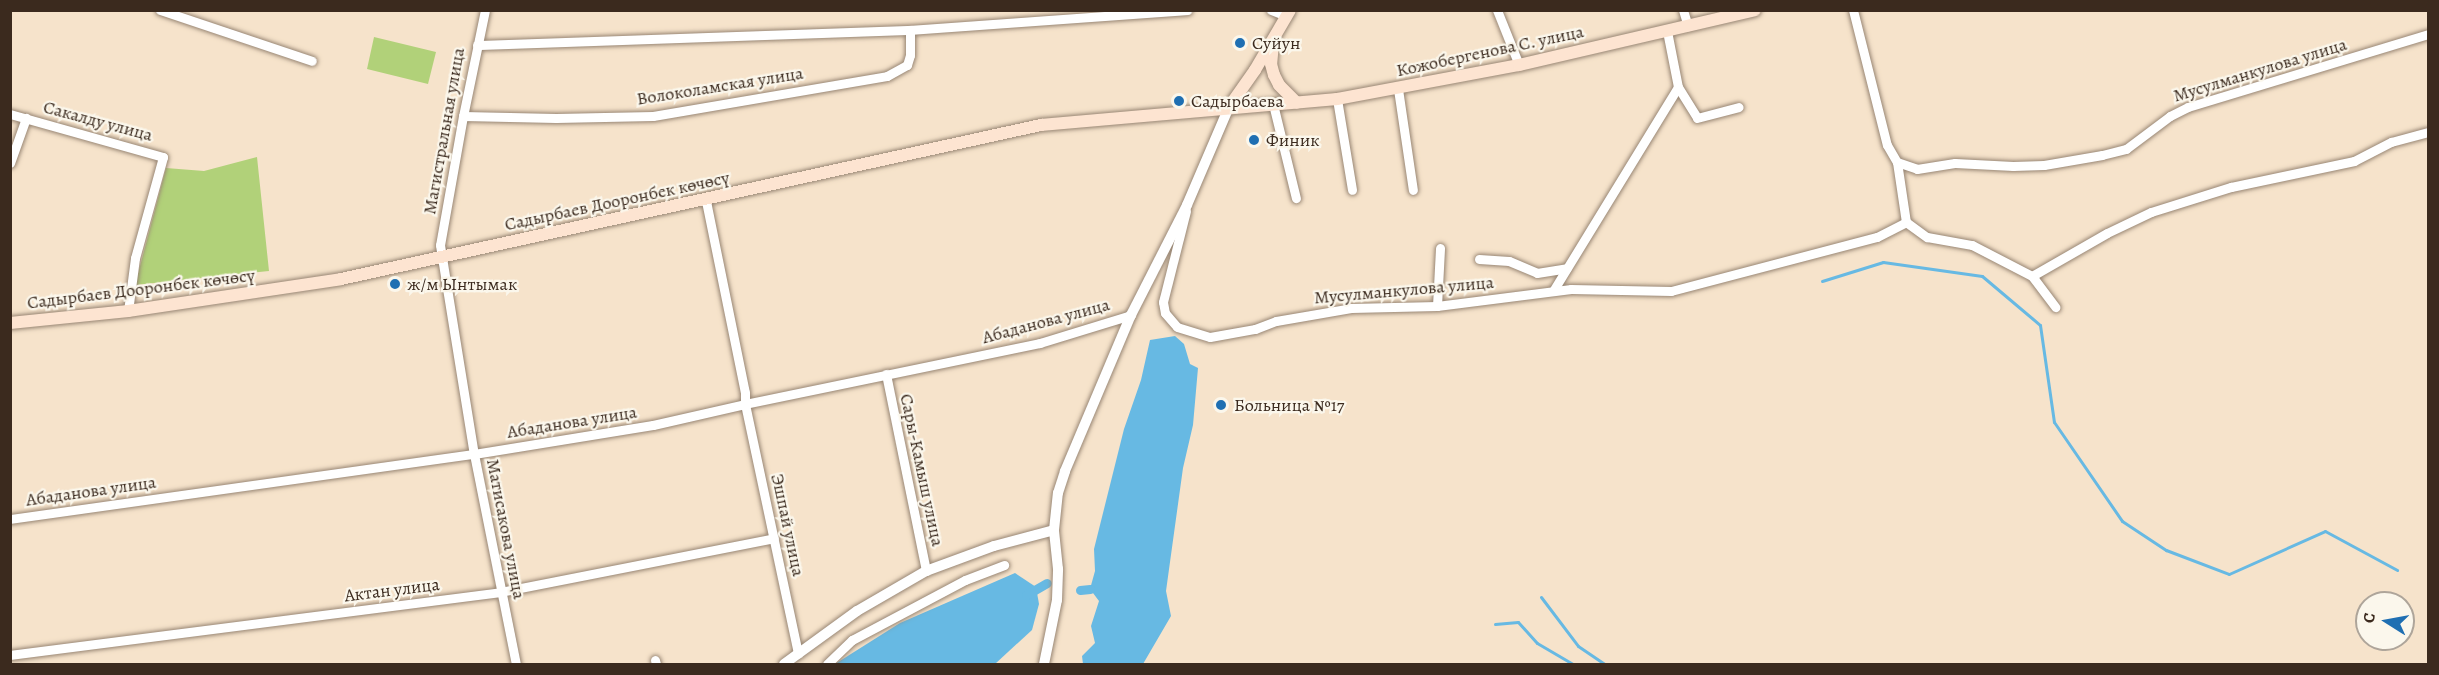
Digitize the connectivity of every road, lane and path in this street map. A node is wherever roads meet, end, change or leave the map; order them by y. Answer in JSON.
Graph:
{"nodes":[{"id":1,"x":160,"y":10,"type":"edge"},
{"id":2,"x":485,"y":10,"type":"edge"},
{"id":3,"x":1026,"y":10,"type":"edge"},
{"id":4,"x":1187,"y":10,"type":"edge"},
{"id":5,"x":1271,"y":10,"type":"edge"},
{"id":6,"x":1497,"y":10,"type":"edge"},
{"id":7,"x":1683,"y":10,"type":"edge"},
{"id":8,"x":1755,"y":10,"type":"edge"},
{"id":9,"x":1853,"y":10,"type":"edge"},
{"id":10,"x":1288,"y":14,"type":"edge"},
{"id":11,"x":1024,"y":21,"type":"junction"},
{"id":12,"x":1688,"y":26,"type":"junction"},
{"id":13,"x":909,"y":30,"type":"junction"},
{"id":14,"x":1667,"y":31,"type":"junction"},
{"id":15,"x":2428,"y":34,"type":"edge"},
{"id":16,"x":1275,"y":36,"type":"junction"},
{"id":17,"x":477,"y":45,"type":"junction"},
{"id":18,"x":312,"y":61,"type":"dead end"},
{"id":19,"x":1519,"y":64,"type":"junction"},
{"id":20,"x":1678,"y":87,"type":"junction"},
{"id":21,"x":1398,"y":88,"type":"junction"},
{"id":22,"x":1337,"y":99,"type":"junction"},
{"id":23,"x":1297,"y":103,"type":"junction"},
{"id":24,"x":1273,"y":104,"type":"junction"},
{"id":25,"x":1229,"y":106,"type":"junction"},
{"id":26,"x":1739,"y":107,"type":"dead end"},
{"id":27,"x":10,"y":114,"type":"edge"},
{"id":28,"x":463,"y":116,"type":"junction"},
{"id":29,"x":26,"y":118,"type":"junction"},
{"id":30,"x":2428,"y":132,"type":"edge"},
{"id":31,"x":1897,"y":162,"type":"junction"},
{"id":32,"x":10,"y":163,"type":"edge"},
{"id":33,"x":1352,"y":190,"type":"dead end"},
{"id":34,"x":1413,"y":190,"type":"dead end"},
{"id":35,"x":1296,"y":198,"type":"dead end"},
{"id":36,"x":706,"y":201,"type":"junction"},
{"id":37,"x":1187,"y":205,"type":"junction"},
{"id":38,"x":1906,"y":222,"type":"junction"},
{"id":39,"x":1440,"y":248,"type":"dead end"},
{"id":40,"x":442,"y":258,"type":"junction"},
{"id":41,"x":1479,"y":259,"type":"dead end"},
{"id":42,"x":1567,"y":268,"type":"junction"},
{"id":43,"x":2032,"y":276,"type":"junction"},
{"id":44,"x":1553,"y":291,"type":"junction"},
{"id":45,"x":1437,"y":306,"type":"junction"},
{"id":46,"x":2055,"y":307,"type":"dead end"},
{"id":47,"x":128,"y":311,"type":"junction"},
{"id":48,"x":1131,"y":315,"type":"junction"},
{"id":49,"x":10,"y":323,"type":"edge"},
{"id":50,"x":886,"y":374,"type":"junction"},
{"id":51,"x":745,"y":404,"type":"junction"},
{"id":52,"x":474,"y":454,"type":"junction"},
{"id":53,"x":10,"y":519,"type":"edge"},
{"id":54,"x":1054,"y":530,"type":"junction"},
{"id":55,"x":774,"y":538,"type":"junction"},
{"id":56,"x":1004,"y":565,"type":"dead end"},
{"id":57,"x":926,"y":572,"type":"junction"},
{"id":58,"x":500,"y":592,"type":"junction"},
{"id":59,"x":798,"y":653,"type":"junction"},
{"id":60,"x":10,"y":655,"type":"edge"},
{"id":61,"x":516,"y":664,"type":"edge"},
{"id":62,"x":784,"y":664,"type":"edge"},
{"id":63,"x":827,"y":664,"type":"edge"},
{"id":64,"x":1044,"y":664,"type":"edge"}],
"edges":[{"from":1,"to":18,"type":"street"},
{"from":2,"to":17,"type":"street","name":"Магистральная улица"},
{"from":3,"to":11,"type":"street"},
{"from":4,"to":11,"type":"street"},
{"from":5,"to":10,"type":"street"},
{"from":6,"to":19,"type":"street"},
{"from":7,"to":12,"type":"street"},
{"from":8,"to":12,"type":"main road","name":"Кожобергенова С. улица"},
{"from":9,"to":31,"type":"street"},
{"from":10,"to":16,"type":"main road"},
{"from":11,"to":13,"type":"street"},
{"from":12,"to":14,"type":"main road","name":"Кожобергенова С. улица"},
{"from":13,"to":17,"type":"street"},
{"from":13,"to":28,"type":"street","name":"Волоколамская улица"},
{"from":14,"to":19,"type":"main road","name":"Кожобергенова С. улица"},
{"from":14,"to":20,"type":"street"},
{"from":15,"to":31,"type":"street","name":"Мусулманкулова улица"},
{"from":16,"to":23,"type":"main road"},
{"from":16,"to":25,"type":"main road"},
{"from":17,"to":28,"type":"street","name":"Магистральная улица"},
{"from":19,"to":21,"type":"main road","name":"Кожобергенова С. улица"},
{"from":20,"to":26,"type":"street"},
{"from":20,"to":42,"type":"street"},
{"from":21,"to":22,"type":"main road","name":"Кожобергенова С. улица"},
{"from":21,"to":34,"type":"street"},
{"from":22,"to":23,"type":"main road","name":"Кожобергенова С. улица"},
{"from":22,"to":33,"type":"street"},
{"from":23,"to":24,"type":"main road","name":"Кожобергенова С. улица"},
{"from":24,"to":25,"type":"main road","name":"Кожобергенова С. улица"},
{"from":24,"to":35,"type":"street"},
{"from":25,"to":36,"type":"main road","name":"Садырбаев Дооронбек көчөсү"},
{"from":25,"to":37,"type":"street"},
{"from":27,"to":29,"type":"street","name":"Сакалду улица"},
{"from":28,"to":40,"type":"street","name":"Магистральная улица"},
{"from":29,"to":32,"type":"street"},
{"from":29,"to":47,"type":"street","name":"Сакалду улица"},
{"from":30,"to":43,"type":"street"},
{"from":31,"to":38,"type":"street"},
{"from":36,"to":40,"type":"main road","name":"Садырбаев Дооронбек көчөсү"},
{"from":36,"to":51,"type":"street","name":"Эшпай улица"},
{"from":37,"to":45,"type":"street","name":"Мусулманкулова улица"},
{"from":37,"to":48,"type":"street"},
{"from":38,"to":43,"type":"street"},
{"from":38,"to":44,"type":"street","name":"Мусулманкулова улица"},
{"from":39,"to":45,"type":"street"},
{"from":40,"to":47,"type":"main road","name":"Садырбаев Дооронбек көчөсү"},
{"from":40,"to":52,"type":"street","name":"Матисакова улица"},
{"from":41,"to":42,"type":"street"},
{"from":42,"to":44,"type":"street"},
{"from":43,"to":46,"type":"street"},
{"from":44,"to":45,"type":"street","name":"Мусулманкулова улица"},
{"from":47,"to":49,"type":"main road","name":"Садырбаев Дооронбек көчөсү"},
{"from":48,"to":50,"type":"street","name":"Абаданова улица"},
{"from":48,"to":54,"type":"street"},
{"from":50,"to":51,"type":"street","name":"Абаданова улица"},
{"from":50,"to":57,"type":"street","name":"Сары-Камыш улица"},
{"from":51,"to":52,"type":"street","name":"Абаданова улица"},
{"from":51,"to":55,"type":"street","name":"Эшпай улица"},
{"from":52,"to":53,"type":"street","name":"Абаданова улица"},
{"from":52,"to":58,"type":"street","name":"Матисакова улица"},
{"from":54,"to":57,"type":"street"},
{"from":54,"to":64,"type":"street"},
{"from":55,"to":58,"type":"street","name":"Актан улица"},
{"from":55,"to":59,"type":"street","name":"Эшпай улица"},
{"from":56,"to":63,"type":"street"},
{"from":57,"to":59,"type":"street"},
{"from":58,"to":60,"type":"street","name":"Актан улица"},
{"from":58,"to":61,"type":"street","name":"Матисакова улица"},
{"from":59,"to":62,"type":"street"}]}
